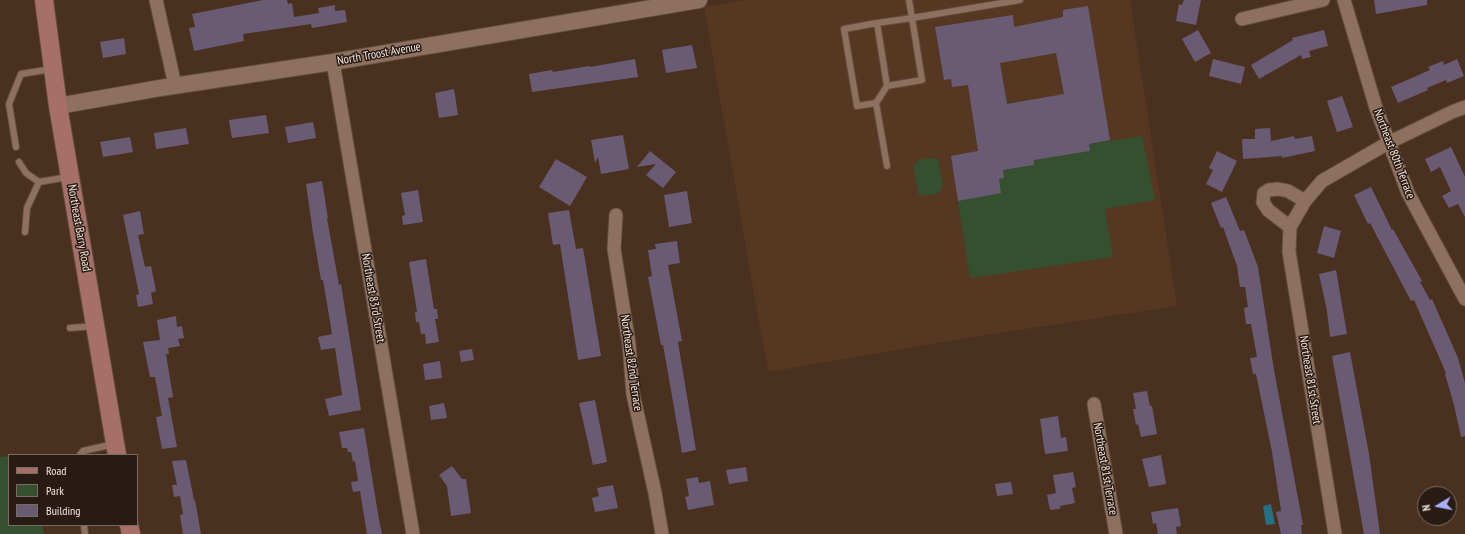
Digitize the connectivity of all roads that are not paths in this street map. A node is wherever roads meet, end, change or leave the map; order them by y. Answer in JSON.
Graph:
{"nodes":[{"id":1,"x":44,"y":0,"type":"edge"},
{"id":2,"x":156,"y":0,"type":"edge"},
{"id":3,"x":698,"y":0,"type":"edge"},
{"id":4,"x":909,"y":0,"type":"edge"},
{"id":5,"x":1020,"y":0,"type":"edge"},
{"id":6,"x":1323,"y":0,"type":"edge"},
{"id":7,"x":1344,"y":0,"type":"edge"},
{"id":8,"x":912,"y":18,"type":"junction"},
{"id":9,"x":1242,"y":19,"type":"dead end"},
{"id":10,"x":877,"y":23,"type":"junction"},
{"id":11,"x":333,"y":62,"type":"junction"},
{"id":12,"x":53,"y":69,"type":"junction"},
{"id":13,"x":175,"y":86,"type":"junction"},
{"id":14,"x":887,"y":86,"type":"junction"},
{"id":15,"x":876,"y":103,"type":"junction"},
{"id":16,"x":58,"y":106,"type":"junction"},
{"id":17,"x":1465,"y":107,"type":"edge"},
{"id":18,"x":1388,"y":143,"type":"junction"},
{"id":19,"x":16,"y":147,"type":"dead end"},
{"id":20,"x":19,"y":162,"type":"dead end"},
{"id":21,"x":887,"y":166,"type":"dead end"},
{"id":22,"x":70,"y":176,"type":"junction"},
{"id":23,"x":39,"y":182,"type":"junction"},
{"id":24,"x":1305,"y":201,"type":"junction"},
{"id":25,"x":616,"y":214,"type":"dead end"},
{"id":26,"x":1290,"y":226,"type":"junction"},
{"id":27,"x":25,"y":232,"type":"dead end"},
{"id":28,"x":1465,"y":299,"type":"edge"},
{"id":29,"x":95,"y":326,"type":"junction"},
{"id":30,"x":70,"y":328,"type":"dead end"},
{"id":31,"x":1094,"y":404,"type":"dead end"},
{"id":32,"x":116,"y":450,"type":"edge"},
{"id":33,"x":81,"y":454,"type":"edge"},
{"id":34,"x":413,"y":534,"type":"edge"},
{"id":35,"x":662,"y":534,"type":"edge"},
{"id":36,"x":1116,"y":534,"type":"edge"},
{"id":37,"x":1335,"y":534,"type":"edge"}],
"edges":[{"from":1,"to":12,"type":"main road","name":"Northeast Barry Road"},
{"from":2,"to":13,"type":"street"},
{"from":3,"to":11,"type":"street","name":"North Troost Avenue"},
{"from":4,"to":8,"type":"lane"},
{"from":5,"to":8,"type":"lane"},
{"from":6,"to":9,"type":"street"},
{"from":7,"to":18,"type":"street","name":"Northeast 80th Terrace"},
{"from":8,"to":10,"type":"lane"},
{"from":8,"to":14,"type":"lane"},
{"from":10,"to":14,"type":"lane"},
{"from":10,"to":15,"type":"lane"},
{"from":11,"to":13,"type":"street","name":"North Troost Avenue"},
{"from":11,"to":34,"type":"street","name":"Northeast 83rd Street"},
{"from":12,"to":16,"type":"main road","name":"Northeast Barry Road"},
{"from":12,"to":19,"type":"lane"},
{"from":13,"to":16,"type":"street","name":"North Troost Avenue"},
{"from":14,"to":15,"type":"lane"},
{"from":15,"to":21,"type":"lane"},
{"from":16,"to":22,"type":"main road","name":"Northeast Barry Road"},
{"from":17,"to":18,"type":"street","name":"Northeast 81st Street"},
{"from":18,"to":24,"type":"street","name":"Northeast 81st Street"},
{"from":18,"to":28,"type":"street","name":"Northeast 80th Terrace"},
{"from":20,"to":23,"type":"lane"},
{"from":22,"to":23,"type":"lane"},
{"from":22,"to":29,"type":"main road","name":"Northeast Barry Road"},
{"from":23,"to":27,"type":"lane"},
{"from":24,"to":26,"type":"street","name":"Northeast 81st Street"},
{"from":24,"to":26,"type":"street"},
{"from":25,"to":35,"type":"street","name":"Northeast 82nd Terrace"},
{"from":26,"to":37,"type":"street","name":"Northeast 81st Street"},
{"from":29,"to":30,"type":"lane"},
{"from":29,"to":32,"type":"main road","name":"Northeast Barry Road"},
{"from":31,"to":36,"type":"street","name":"Northeast 81st Terrace"},
{"from":32,"to":33,"type":"lane"}]}
